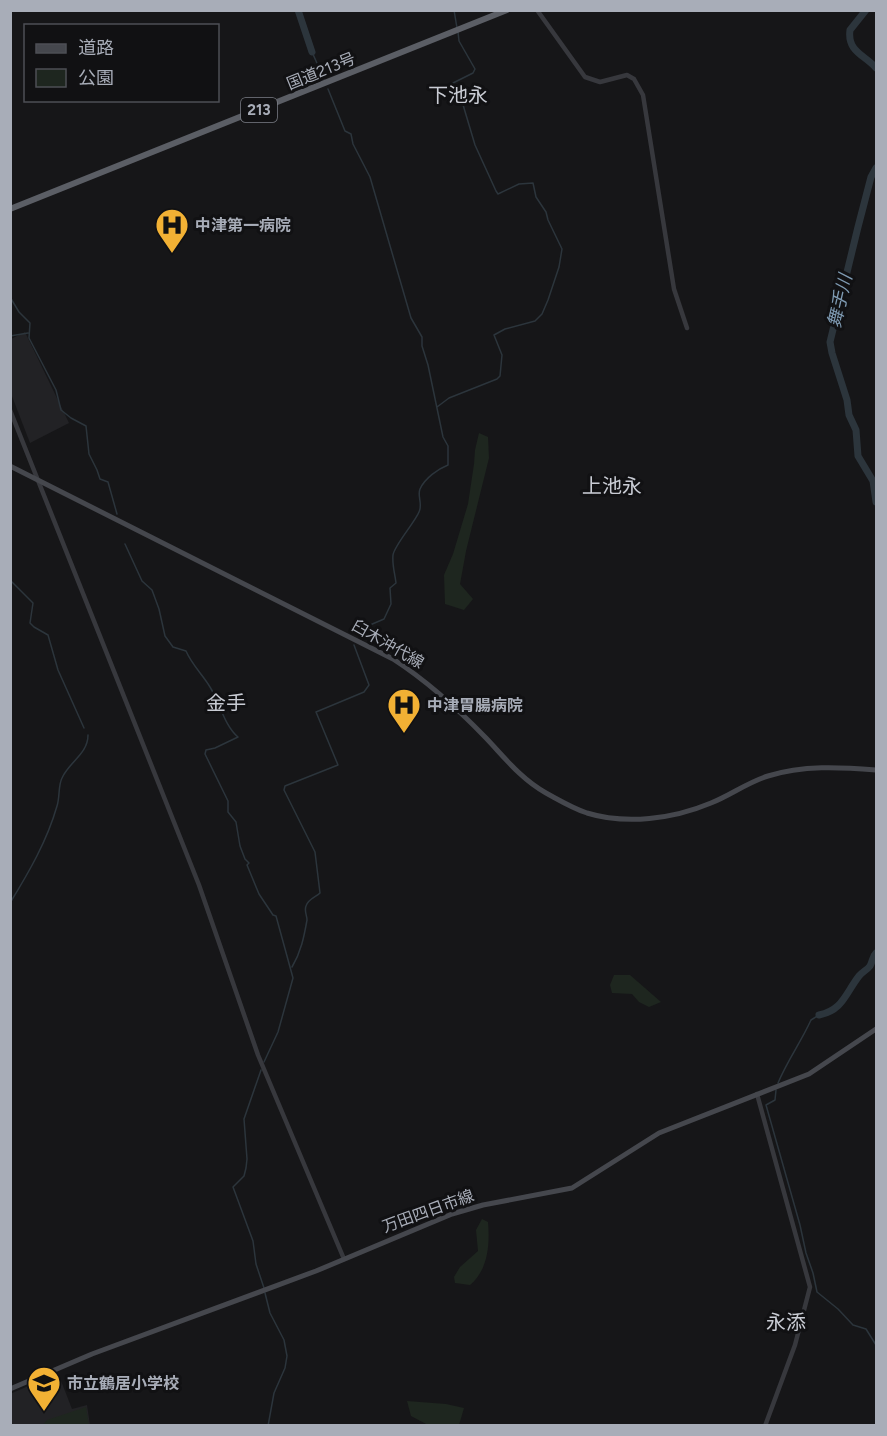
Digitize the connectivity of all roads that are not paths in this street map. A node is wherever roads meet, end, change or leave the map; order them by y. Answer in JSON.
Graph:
{"nodes":[{"id":1,"x":507,"y":10,"type":"edge"},
{"id":2,"x":537,"y":10,"type":"edge"},
{"id":3,"x":10,"y":209,"type":"edge"},
{"id":4,"x":687,"y":328,"type":"dead end"},
{"id":5,"x":10,"y":410,"type":"edge"},
{"id":6,"x":10,"y":466,"type":"edge"},
{"id":7,"x":37,"y":479,"type":"junction"},
{"id":8,"x":876,"y":770,"type":"edge"},
{"id":9,"x":876,"y":1029,"type":"edge"},
{"id":10,"x":757,"y":1094,"type":"junction"},
{"id":11,"x":344,"y":1258,"type":"junction"},
{"id":12,"x":10,"y":1389,"type":"edge"},
{"id":13,"x":765,"y":1425,"type":"edge"}],
"edges":[{"from":1,"to":3,"type":"highway","name":"国道213号","number":"213"},
{"from":2,"to":4,"type":"street"},
{"from":5,"to":7,"type":"street"},
{"from":6,"to":7,"type":"main road","name":"臼木沖代線"},
{"from":7,"to":8,"type":"main road","name":"臼木沖代線"},
{"from":7,"to":11,"type":"street"},
{"from":9,"to":10,"type":"main road","name":"万田四日市線"},
{"from":10,"to":11,"type":"main road","name":"万田四日市線"},
{"from":10,"to":13,"type":"street"},
{"from":11,"to":12,"type":"main road","name":"万田四日市線"}]}
